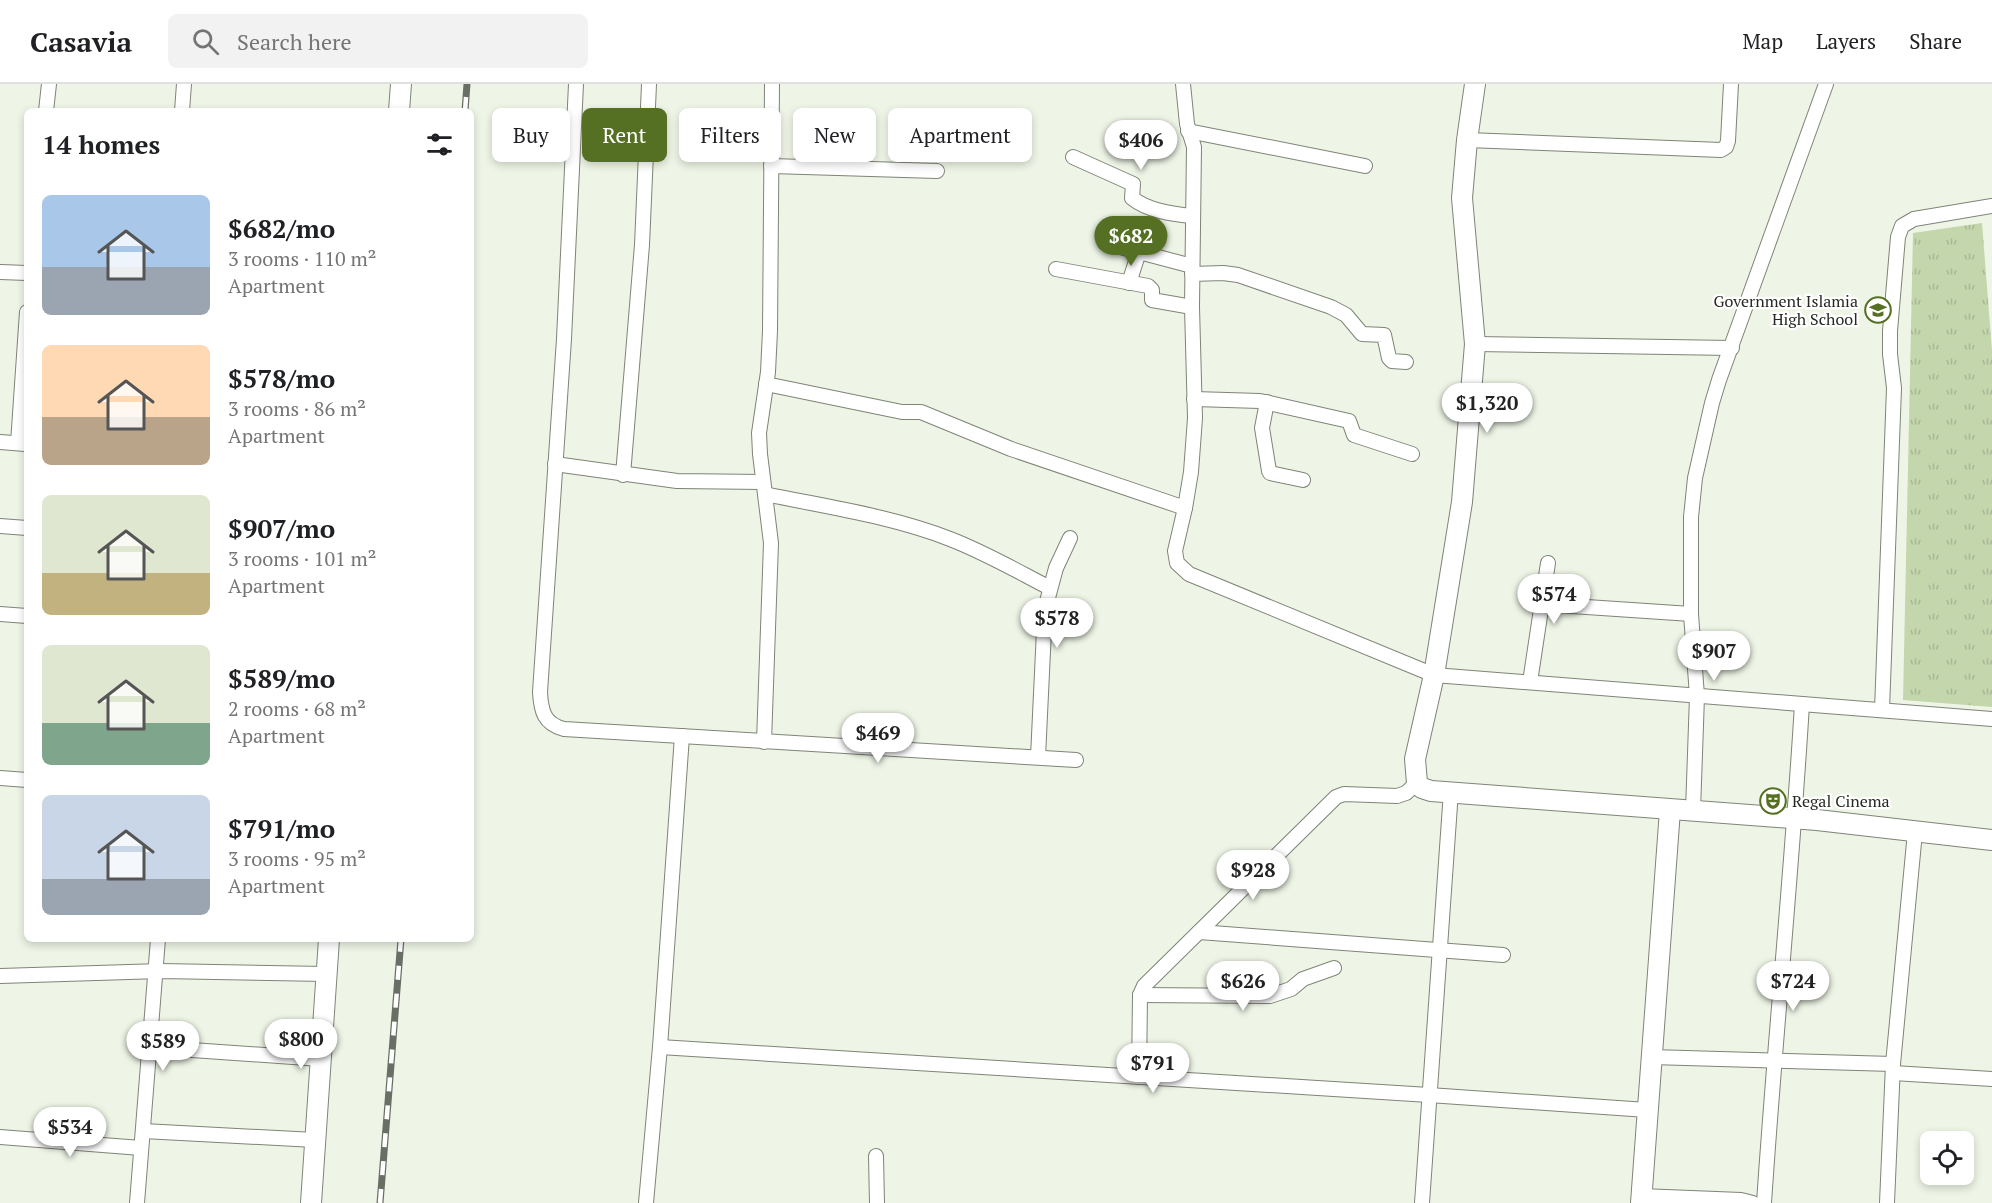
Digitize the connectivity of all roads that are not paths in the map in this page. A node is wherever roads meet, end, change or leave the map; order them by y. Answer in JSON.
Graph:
{"nodes":[{"id":1,"x":49,"y":84,"type":"edge"},
{"id":2,"x":184,"y":84,"type":"edge"},
{"id":3,"x":401,"y":84,"type":"edge"},
{"id":4,"x":576,"y":84,"type":"edge"},
{"id":5,"x":649,"y":84,"type":"edge"},
{"id":6,"x":772,"y":84,"type":"edge"},
{"id":7,"x":1183,"y":84,"type":"edge"},
{"id":8,"x":1475,"y":84,"type":"edge"},
{"id":9,"x":1731,"y":84,"type":"edge"},
{"id":10,"x":1826,"y":84,"type":"edge"},
{"id":11,"x":46,"y":108,"type":"edge"},
{"id":12,"x":182,"y":108,"type":"edge"},
{"id":13,"x":399,"y":108,"type":"edge"},
{"id":14,"x":1188,"y":131,"type":"junction"},
{"id":15,"x":1467,"y":140,"type":"junction"},
{"id":16,"x":1073,"y":157,"type":"dead end"},
{"id":17,"x":771,"y":166,"type":"junction"},
{"id":18,"x":1365,"y":166,"type":"dead end"},
{"id":19,"x":937,"y":171,"type":"dead end"},
{"id":20,"x":1992,"y":206,"type":"edge"},
{"id":21,"x":1192,"y":216,"type":"junction"},
{"id":22,"x":1145,"y":233,"type":"dead end"},
{"id":23,"x":1105,"y":243,"type":"dead end"},
{"id":24,"x":1139,"y":251,"type":"junction"},
{"id":25,"x":1056,"y":268,"type":"dead end"},
{"id":26,"x":1192,"y":270,"type":"junction"},
{"id":27,"x":0,"y":272,"type":"edge"},
{"id":28,"x":24,"y":273,"type":"edge"},
{"id":29,"x":1129,"y":282,"type":"junction"},
{"id":30,"x":1192,"y":307,"type":"junction"},
{"id":31,"x":1475,"y":344,"type":"junction"},
{"id":32,"x":1732,"y":348,"type":"junction"},
{"id":33,"x":1406,"y":362,"type":"dead end"},
{"id":34,"x":766,"y":384,"type":"junction"},
{"id":35,"x":24,"y":391,"type":"edge"},
{"id":36,"x":1194,"y":399,"type":"junction"},
{"id":37,"x":1267,"y":402,"type":"junction"},
{"id":38,"x":0,"y":442,"type":"edge"},
{"id":39,"x":22,"y":443,"type":"edge"},
{"id":40,"x":1413,"y":454,"type":"dead end"},
{"id":41,"x":555,"y":465,"type":"junction"},
{"id":42,"x":623,"y":474,"type":"junction"},
{"id":43,"x":1303,"y":480,"type":"dead end"},
{"id":44,"x":764,"y":488,"type":"junction"},
{"id":45,"x":1185,"y":508,"type":"junction"},
{"id":46,"x":0,"y":526,"type":"edge"},
{"id":47,"x":24,"y":528,"type":"edge"},
{"id":48,"x":1070,"y":538,"type":"dead end"},
{"id":49,"x":1548,"y":563,"type":"dead end"},
{"id":50,"x":1050,"y":588,"type":"junction"},
{"id":51,"x":1542,"y":604,"type":"junction"},
{"id":52,"x":0,"y":614,"type":"edge"},
{"id":53,"x":1691,"y":614,"type":"junction"},
{"id":54,"x":24,"y":616,"type":"edge"},
{"id":55,"x":1434,"y":675,"type":"junction"},
{"id":56,"x":1530,"y":682,"type":"junction"},
{"id":57,"x":1697,"y":696,"type":"junction"},
{"id":58,"x":1803,"y":704,"type":"junction"},
{"id":59,"x":1882,"y":710,"type":"junction"},
{"id":60,"x":1992,"y":719,"type":"edge"},
{"id":61,"x":682,"y":736,"type":"junction"},
{"id":62,"x":764,"y":742,"type":"junction"},
{"id":63,"x":1038,"y":758,"type":"junction"},
{"id":64,"x":1076,"y":759,"type":"dead end"},
{"id":65,"x":0,"y":778,"type":"edge"},
{"id":66,"x":24,"y":780,"type":"edge"},
{"id":67,"x":1417,"y":783,"type":"junction"},
{"id":68,"x":1451,"y":791,"type":"junction"},
{"id":69,"x":1670,"y":810,"type":"junction"},
{"id":70,"x":1693,"y":811,"type":"junction"},
{"id":71,"x":1795,"y":819,"type":"junction"},
{"id":72,"x":1915,"y":832,"type":"junction"},
{"id":73,"x":1992,"y":840,"type":"edge"},
{"id":74,"x":1199,"y":932,"type":"junction"},
{"id":75,"x":158,"y":942,"type":"edge"},
{"id":76,"x":329,"y":942,"type":"edge"},
{"id":77,"x":1439,"y":950,"type":"junction"},
{"id":78,"x":1503,"y":955,"type":"dead end"},
{"id":79,"x":1334,"y":968,"type":"dead end"},
{"id":80,"x":155,"y":971,"type":"junction"},
{"id":81,"x":326,"y":974,"type":"junction"},
{"id":82,"x":0,"y":976,"type":"edge"},
{"id":83,"x":1140,"y":995,"type":"junction"},
{"id":84,"x":149,"y":1047,"type":"junction"},
{"id":85,"x":660,"y":1047,"type":"junction"},
{"id":86,"x":1651,"y":1057,"type":"junction"},
{"id":87,"x":321,"y":1059,"type":"junction"},
{"id":88,"x":1773,"y":1060,"type":"junction"},
{"id":89,"x":1893,"y":1068,"type":"junction"},
{"id":90,"x":1139,"y":1077,"type":"junction"},
{"id":91,"x":1992,"y":1079,"type":"edge"},
{"id":92,"x":1429,"y":1095,"type":"junction"},
{"id":93,"x":1647,"y":1110,"type":"junction"},
{"id":94,"x":143,"y":1131,"type":"junction"},
{"id":95,"x":0,"y":1137,"type":"edge"},
{"id":96,"x":315,"y":1140,"type":"junction"},
{"id":97,"x":141,"y":1148,"type":"junction"},
{"id":98,"x":876,"y":1156,"type":"dead end"},
{"id":99,"x":1641,"y":1199,"type":"edge"},
{"id":100,"x":137,"y":1203,"type":"edge"},
{"id":101,"x":311,"y":1203,"type":"edge"},
{"id":102,"x":646,"y":1203,"type":"edge"},
{"id":103,"x":877,"y":1203,"type":"edge"},
{"id":104,"x":1422,"y":1203,"type":"edge"},
{"id":105,"x":1753,"y":1203,"type":"edge"},
{"id":106,"x":1764,"y":1203,"type":"edge"},
{"id":107,"x":1887,"y":1203,"type":"edge"}],
"edges":[{"from":1,"to":11,"type":"street"},
{"from":2,"to":12,"type":"street"},
{"from":3,"to":13,"type":"street"},
{"from":4,"to":41,"type":"street"},
{"from":5,"to":42,"type":"street"},
{"from":6,"to":17,"type":"street"},
{"from":7,"to":14,"type":"street"},
{"from":8,"to":15,"type":"street"},
{"from":9,"to":15,"type":"street"},
{"from":10,"to":32,"type":"street"},
{"from":14,"to":18,"type":"street"},
{"from":14,"to":21,"type":"street"},
{"from":15,"to":31,"type":"street"},
{"from":16,"to":21,"type":"street"},
{"from":17,"to":19,"type":"street"},
{"from":17,"to":34,"type":"street"},
{"from":20,"to":59,"type":"street"},
{"from":21,"to":26,"type":"street"},
{"from":22,"to":24,"type":"street"},
{"from":23,"to":24,"type":"street"},
{"from":24,"to":26,"type":"street"},
{"from":24,"to":29,"type":"street"},
{"from":25,"to":29,"type":"street"},
{"from":26,"to":30,"type":"street"},
{"from":26,"to":33,"type":"street"},
{"from":27,"to":28,"type":"street"},
{"from":29,"to":30,"type":"street"},
{"from":30,"to":36,"type":"street"},
{"from":31,"to":32,"type":"street"},
{"from":31,"to":55,"type":"street"},
{"from":32,"to":53,"type":"street"},
{"from":34,"to":44,"type":"street"},
{"from":34,"to":45,"type":"street"},
{"from":35,"to":39,"type":"street"},
{"from":36,"to":37,"type":"street"},
{"from":36,"to":45,"type":"street"},
{"from":37,"to":40,"type":"street"},
{"from":37,"to":43,"type":"street"},
{"from":38,"to":39,"type":"street"},
{"from":41,"to":42,"type":"street"},
{"from":41,"to":61,"type":"street"},
{"from":42,"to":44,"type":"street"},
{"from":44,"to":50,"type":"street"},
{"from":44,"to":62,"type":"street"},
{"from":45,"to":55,"type":"street"},
{"from":46,"to":47,"type":"street"},
{"from":48,"to":50,"type":"street"},
{"from":49,"to":51,"type":"street"},
{"from":50,"to":63,"type":"street"},
{"from":51,"to":53,"type":"street"},
{"from":51,"to":56,"type":"street"},
{"from":52,"to":54,"type":"street"},
{"from":53,"to":57,"type":"street"},
{"from":55,"to":56,"type":"street"},
{"from":55,"to":67,"type":"street"},
{"from":56,"to":57,"type":"street"},
{"from":57,"to":58,"type":"street"},
{"from":57,"to":70,"type":"street"},
{"from":58,"to":59,"type":"street"},
{"from":58,"to":71,"type":"street"},
{"from":59,"to":60,"type":"street"},
{"from":61,"to":62,"type":"street"},
{"from":61,"to":85,"type":"street"},
{"from":62,"to":63,"type":"street"},
{"from":63,"to":64,"type":"street"},
{"from":65,"to":66,"type":"street"},
{"from":67,"to":68,"type":"street"},
{"from":67,"to":74,"type":"street"},
{"from":68,"to":69,"type":"street"},
{"from":68,"to":77,"type":"street"},
{"from":69,"to":70,"type":"street"},
{"from":69,"to":86,"type":"street"},
{"from":70,"to":71,"type":"street"},
{"from":71,"to":72,"type":"street"},
{"from":71,"to":88,"type":"street"},
{"from":72,"to":73,"type":"street"},
{"from":72,"to":89,"type":"street"},
{"from":74,"to":77,"type":"street"},
{"from":74,"to":83,"type":"street"},
{"from":75,"to":80,"type":"street"},
{"from":76,"to":81,"type":"street"},
{"from":77,"to":78,"type":"street"},
{"from":77,"to":92,"type":"street"},
{"from":79,"to":83,"type":"street"},
{"from":80,"to":81,"type":"street"},
{"from":80,"to":82,"type":"street"},
{"from":80,"to":84,"type":"street"},
{"from":81,"to":87,"type":"street"},
{"from":83,"to":90,"type":"street"},
{"from":84,"to":87,"type":"street"},
{"from":84,"to":94,"type":"street"},
{"from":85,"to":90,"type":"street"},
{"from":85,"to":102,"type":"street"},
{"from":86,"to":88,"type":"street"},
{"from":86,"to":93,"type":"street"},
{"from":87,"to":96,"type":"street"},
{"from":88,"to":89,"type":"street"},
{"from":88,"to":106,"type":"street"},
{"from":89,"to":91,"type":"street"},
{"from":89,"to":107,"type":"street"},
{"from":90,"to":92,"type":"street"},
{"from":92,"to":93,"type":"street"},
{"from":92,"to":104,"type":"street"},
{"from":93,"to":99,"type":"street"},
{"from":94,"to":96,"type":"street"},
{"from":94,"to":97,"type":"street"},
{"from":95,"to":97,"type":"street"},
{"from":96,"to":101,"type":"street"},
{"from":97,"to":100,"type":"street"},
{"from":98,"to":103,"type":"street"},
{"from":99,"to":105,"type":"street"}]}
